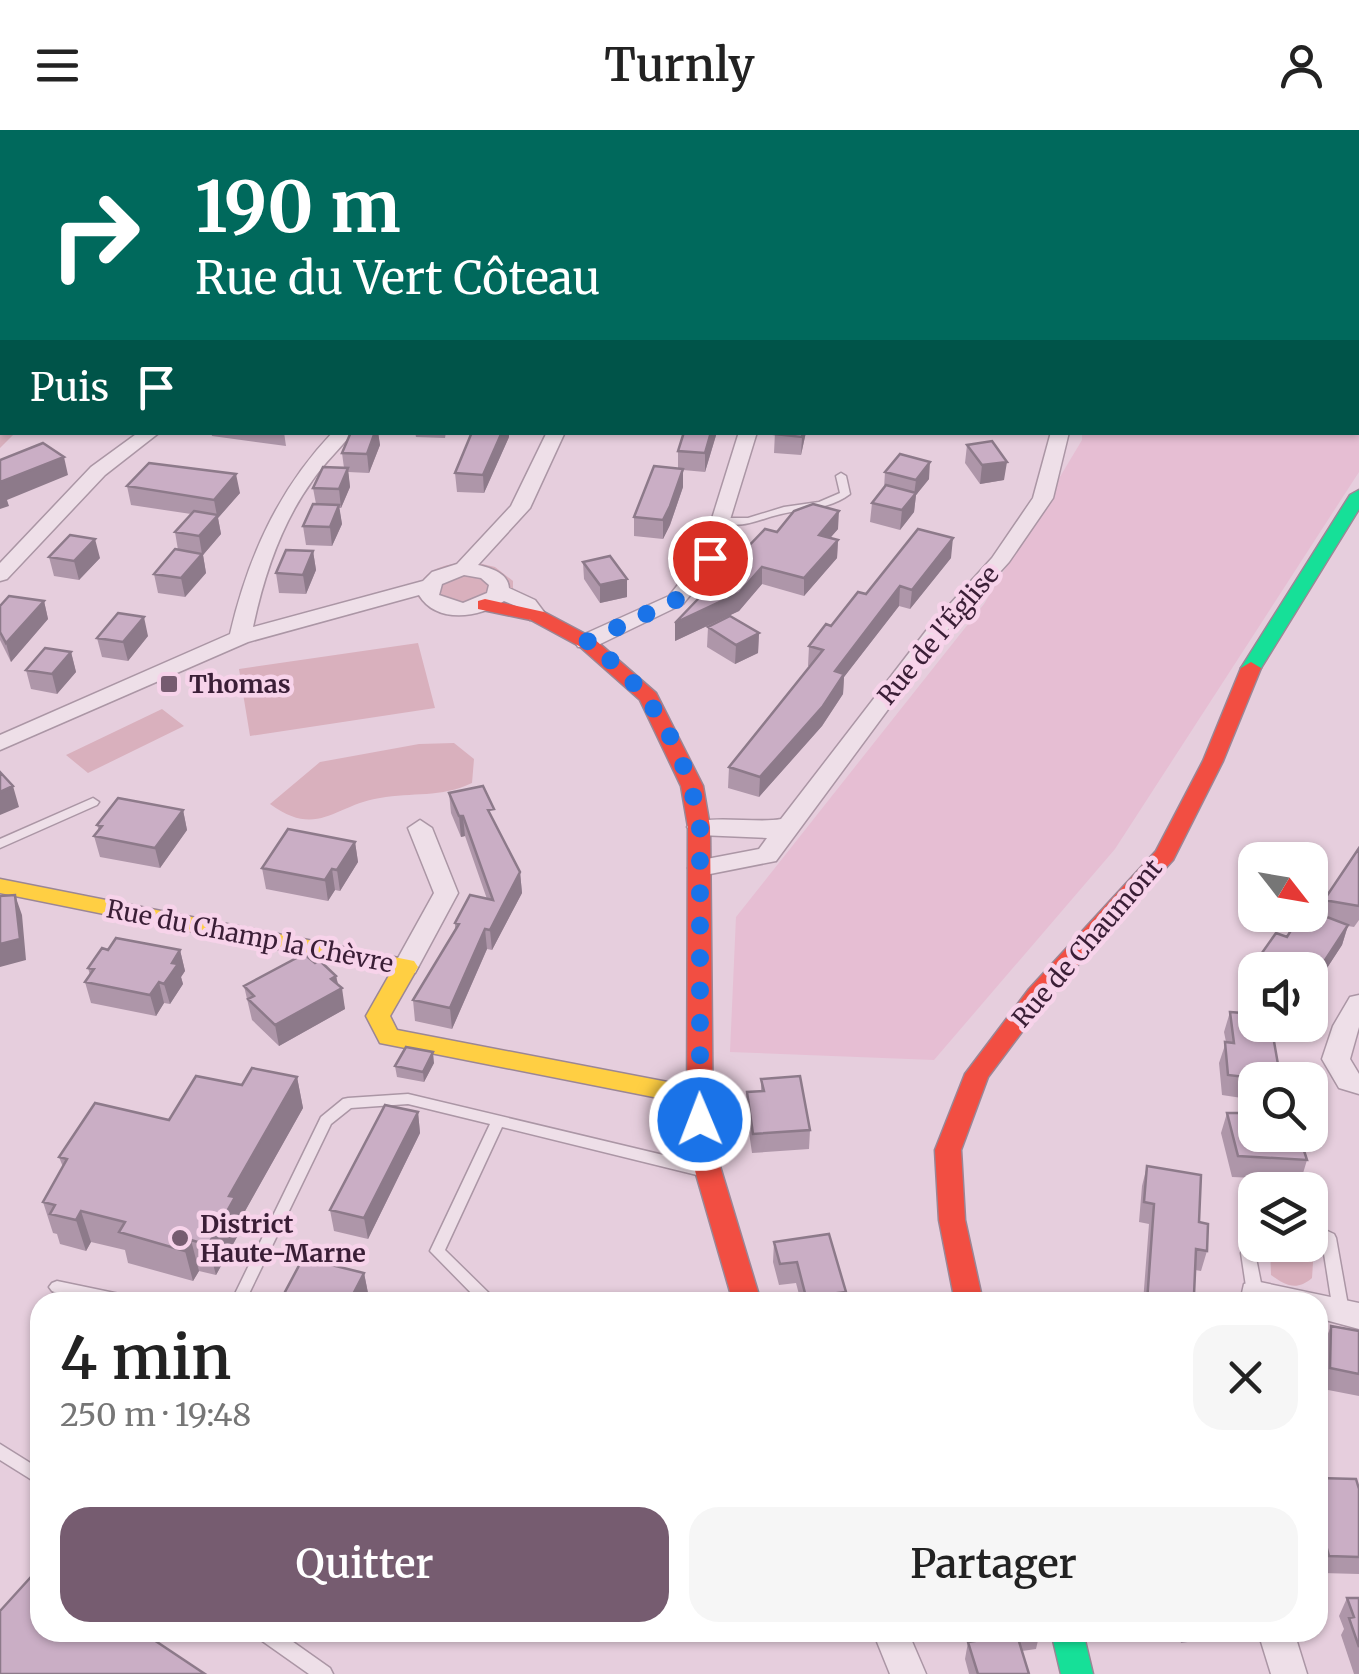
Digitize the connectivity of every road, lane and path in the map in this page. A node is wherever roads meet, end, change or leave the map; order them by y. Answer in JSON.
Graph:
{"nodes":[{"id":1,"x":147,"y":435,"type":"edge"},
{"id":2,"x":341,"y":435,"type":"edge"},
{"id":3,"x":555,"y":435,"type":"edge"},
{"id":4,"x":747,"y":435,"type":"edge"},
{"id":5,"x":1059,"y":435,"type":"edge"},
{"id":6,"x":841,"y":476,"type":"dead end"},
{"id":7,"x":1359,"y":495,"type":"edge"},
{"id":8,"x":723,"y":522,"type":"junction"},
{"id":9,"x":464,"y":569,"type":"junction"},
{"id":10,"x":0,"y":575,"type":"edge"},
{"id":11,"x":428,"y":586,"type":"junction"},
{"id":12,"x":492,"y":598,"type":"junction"},
{"id":13,"x":370,"y":602,"type":"junction"},
{"id":14,"x":440,"y":606,"type":"junction"},
{"id":15,"x":240,"y":637,"type":"junction"},
{"id":16,"x":586,"y":642,"type":"junction"},
{"id":17,"x":0,"y":743,"type":"edge"},
{"id":18,"x":93,"y":802,"type":"dead end"},
{"id":19,"x":790,"y":825,"type":"junction"},
{"id":20,"x":700,"y":827,"type":"junction"},
{"id":21,"x":420,"y":828,"type":"dead end"},
{"id":22,"x":0,"y":844,"type":"edge"},
{"id":23,"x":700,"y":868,"type":"junction"},
{"id":24,"x":0,"y":886,"type":"edge"},
{"id":25,"x":406,"y":967,"type":"junction"},
{"id":26,"x":1355,"y":1020,"type":"edge"},
{"id":27,"x":1359,"y":1084,"type":"edge"},
{"id":28,"x":699,"y":1097,"type":"junction"},
{"id":29,"x":498,"y":1121,"type":"junction"},
{"id":30,"x":708,"y":1172,"type":"junction"},
{"id":31,"x":1328,"y":1238,"type":"edge"},
{"id":32,"x":1249,"y":1262,"type":"edge"},
{"id":33,"x":58,"y":1287,"type":"dead end"},
{"id":34,"x":82,"y":1292,"type":"edge"},
{"id":35,"x":243,"y":1292,"type":"edge"},
{"id":36,"x":480,"y":1292,"type":"edge"},
{"id":37,"x":744,"y":1292,"type":"edge"},
{"id":38,"x":967,"y":1292,"type":"edge"},
{"id":39,"x":1254,"y":1292,"type":"edge"},
{"id":40,"x":1339,"y":1311,"type":"edge"},
{"id":41,"x":0,"y":1450,"type":"edge"},
{"id":42,"x":30,"y":1471,"type":"edge"},
{"id":43,"x":278,"y":1642,"type":"edge"},
{"id":44,"x":894,"y":1642,"type":"edge"},
{"id":45,"x":1069,"y":1642,"type":"edge"},
{"id":46,"x":1279,"y":1642,"type":"edge"},
{"id":47,"x":324,"y":1674,"type":"edge"},
{"id":48,"x":908,"y":1674,"type":"edge"},
{"id":49,"x":1077,"y":1674,"type":"edge"},
{"id":50,"x":1289,"y":1674,"type":"edge"}],
"edges":[{"from":1,"to":10,"type":"street"},
{"from":2,"to":15,"type":"street"},
{"from":3,"to":9,"type":"street"},
{"from":4,"to":8,"type":"street"},
{"from":5,"to":19,"type":"street","name":"Rue de l'Église"},
{"from":6,"to":8,"type":"lane"},
{"from":7,"to":38,"type":"street","name":"Rue de Chaumont"},
{"from":8,"to":16,"type":"street"},
{"from":9,"to":11,"type":"street"},
{"from":9,"to":12,"type":"street"},
{"from":11,"to":13,"type":"street"},
{"from":11,"to":14,"type":"street"},
{"from":12,"to":14,"type":"street"},
{"from":12,"to":16,"type":"street"},
{"from":13,"to":14,"type":"street"},
{"from":13,"to":15,"type":"street"},
{"from":15,"to":17,"type":"street"},
{"from":16,"to":20,"type":"street"},
{"from":18,"to":22,"type":"lane"},
{"from":19,"to":20,"type":"street"},
{"from":19,"to":23,"type":"street","name":"Rue de l'Église"},
{"from":20,"to":23,"type":"street"},
{"from":21,"to":25,"type":"street"},
{"from":23,"to":28,"type":"street"},
{"from":24,"to":25,"type":"street","name":"Rue du Champ la Chèvre"},
{"from":25,"to":28,"type":"street","name":"Rue du Champ la Chèvre"},
{"from":26,"to":27,"type":"street"},
{"from":28,"to":30,"type":"street"},
{"from":29,"to":30,"type":"lane"},
{"from":29,"to":35,"type":"lane"},
{"from":29,"to":36,"type":"lane"},
{"from":30,"to":37,"type":"street"},
{"from":31,"to":40,"type":"lane"},
{"from":32,"to":39,"type":"lane"},
{"from":33,"to":34,"type":"lane"},
{"from":41,"to":42,"type":"lane"},
{"from":43,"to":47,"type":"lane"},
{"from":44,"to":48,"type":"street"},
{"from":45,"to":49,"type":"street"},
{"from":46,"to":50,"type":"street"}]}
